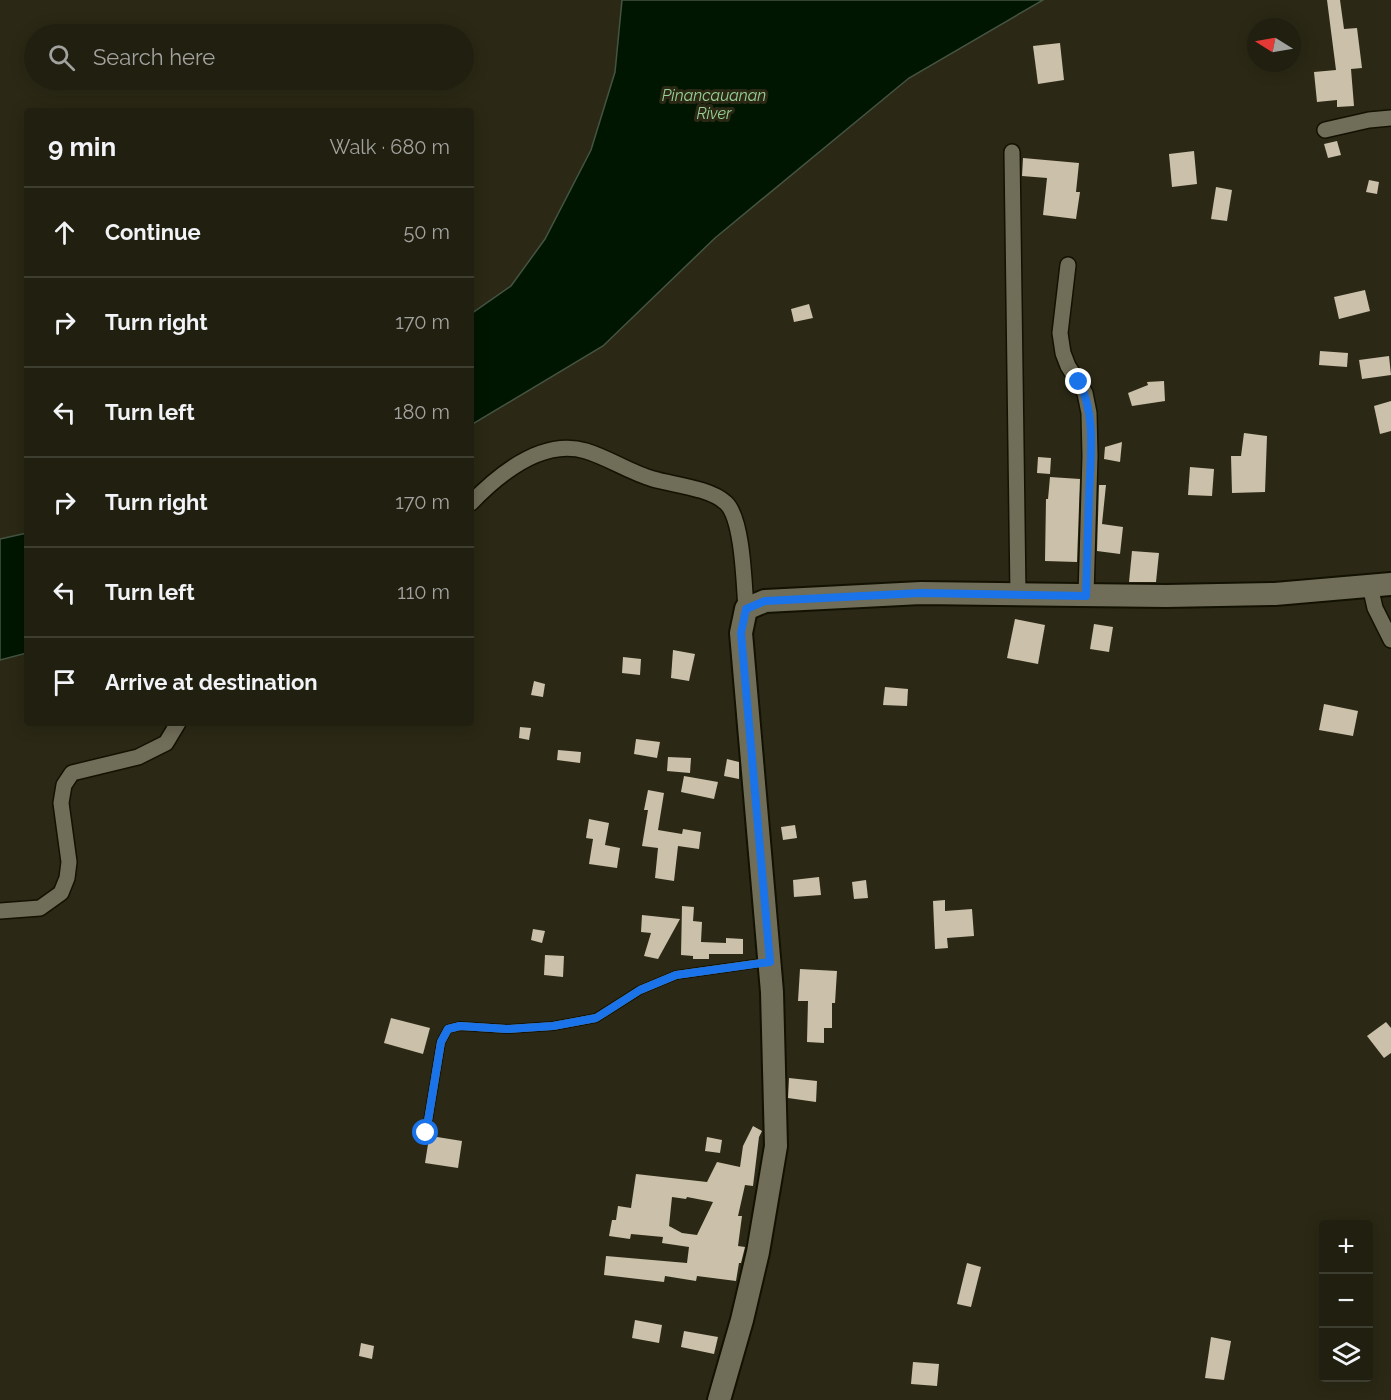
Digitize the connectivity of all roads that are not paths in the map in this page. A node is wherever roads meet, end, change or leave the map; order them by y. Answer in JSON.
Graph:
{"nodes":[{"id":1,"x":1391,"y":118,"type":"edge"},
{"id":2,"x":1325,"y":130,"type":"dead end"},
{"id":3,"x":1012,"y":152,"type":"dead end"},
{"id":4,"x":1068,"y":265,"type":"dead end"},
{"id":5,"x":474,"y":500,"type":"edge"},
{"id":6,"x":1380,"y":585,"type":"edge"},
{"id":7,"x":1018,"y":595,"type":"junction"},
{"id":8,"x":1086,"y":596,"type":"junction"},
{"id":9,"x":746,"y":609,"type":"junction"},
{"id":10,"x":1391,"y":640,"type":"edge"},
{"id":11,"x":176,"y":726,"type":"edge"},
{"id":12,"x":0,"y":911,"type":"edge"},
{"id":13,"x":770,"y":962,"type":"junction"},
{"id":14,"x":426,"y":1133,"type":"dead end"},
{"id":15,"x":719,"y":1400,"type":"edge"}],
"edges":[{"from":1,"to":2,"type":"street"},
{"from":3,"to":7,"type":"street"},
{"from":4,"to":8,"type":"street"},
{"from":5,"to":9,"type":"street"},
{"from":6,"to":8,"type":"street"},
{"from":6,"to":10,"type":"street"},
{"from":7,"to":8,"type":"street"},
{"from":7,"to":9,"type":"street"},
{"from":9,"to":13,"type":"street"},
{"from":11,"to":12,"type":"street"},
{"from":13,"to":14,"type":"lane"},
{"from":13,"to":15,"type":"street"}]}
